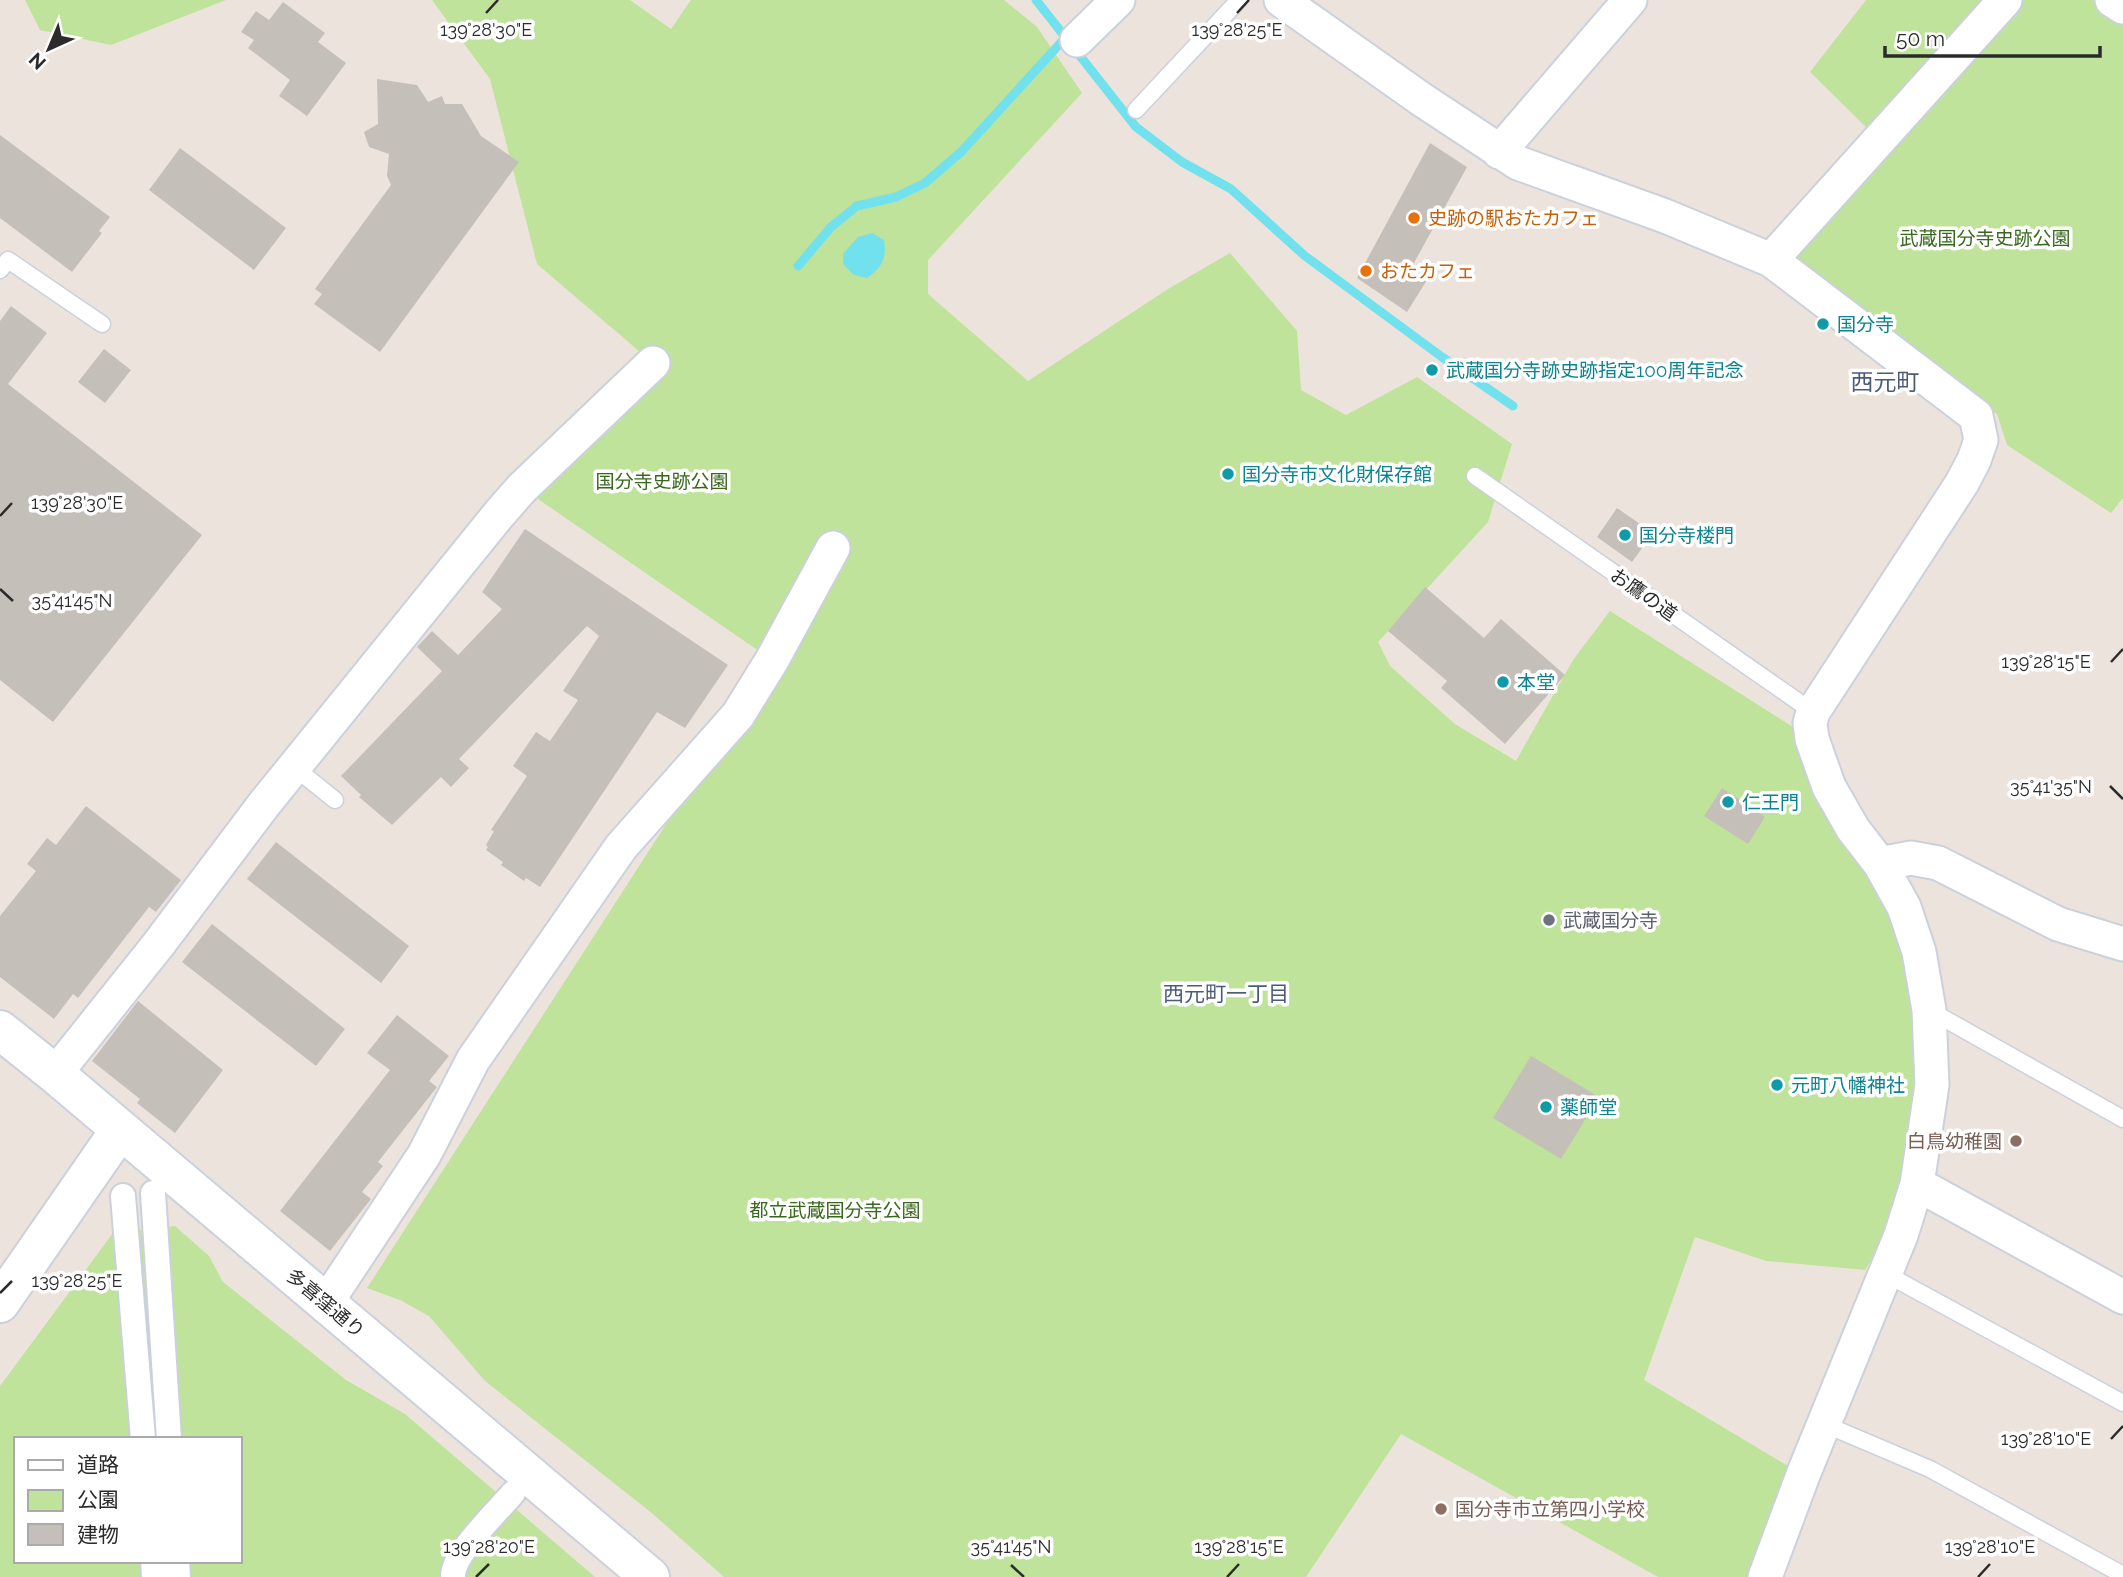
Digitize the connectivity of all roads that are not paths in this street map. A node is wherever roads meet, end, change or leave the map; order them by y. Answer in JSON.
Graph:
{"nodes":[{"id":1,"x":1118,"y":0,"type":"edge"},
{"id":2,"x":1239,"y":0,"type":"edge"},
{"id":3,"x":1630,"y":0,"type":"edge"},
{"id":4,"x":2005,"y":0,"type":"edge"},
{"id":5,"x":2112,"y":0,"type":"edge"},
{"id":6,"x":1290,"y":2,"type":"edge"},
{"id":7,"x":2123,"y":7,"type":"edge"},
{"id":8,"x":1077,"y":40,"type":"dead end"},
{"id":9,"x":1136,"y":110,"type":"dead end"},
{"id":10,"x":1499,"y":152,"type":"junction"},
{"id":11,"x":1771,"y":260,"type":"junction"},
{"id":12,"x":0,"y":270,"type":"edge"},
{"id":13,"x":102,"y":324,"type":"dead end"},
{"id":14,"x":653,"y":363,"type":"dead end"},
{"id":15,"x":1475,"y":476,"type":"dead end"},
{"id":16,"x":833,"y":548,"type":"dead end"},
{"id":17,"x":1813,"y":712,"type":"junction"},
{"id":18,"x":294,"y":767,"type":"junction"},
{"id":19,"x":335,"y":800,"type":"dead end"},
{"id":20,"x":1880,"y":864,"type":"junction"},
{"id":21,"x":2123,"y":944,"type":"edge"},
{"id":22,"x":1929,"y":1010,"type":"junction"},
{"id":23,"x":0,"y":1030,"type":"edge"},
{"id":24,"x":55,"y":1074,"type":"junction"},
{"id":25,"x":2123,"y":1119,"type":"edge"},
{"id":26,"x":120,"y":1130,"type":"junction"},
{"id":27,"x":1917,"y":1184,"type":"junction"},
{"id":28,"x":153,"y":1193,"type":"dead end"},
{"id":29,"x":123,"y":1196,"type":"dead end"},
{"id":30,"x":1886,"y":1274,"type":"junction"},
{"id":31,"x":2123,"y":1297,"type":"edge"},
{"id":32,"x":0,"y":1303,"type":"edge"},
{"id":33,"x":327,"y":1303,"type":"junction"},
{"id":34,"x":2123,"y":1403,"type":"edge"},
{"id":35,"x":1824,"y":1424,"type":"junction"},
{"id":36,"x":143,"y":1437,"type":"edge"},
{"id":37,"x":169,"y":1437,"type":"edge"},
{"id":38,"x":513,"y":1493,"type":"dead end"},
{"id":39,"x":2123,"y":1575,"type":"edge"},
{"id":40,"x":453,"y":1577,"type":"edge"},
{"id":41,"x":650,"y":1577,"type":"edge"},
{"id":42,"x":1765,"y":1577,"type":"edge"}],
"edges":[{"from":1,"to":8,"type":"street"},
{"from":2,"to":9,"type":"lane"},
{"from":3,"to":10,"type":"street"},
{"from":4,"to":11,"type":"street"},
{"from":5,"to":7,"type":"street"},
{"from":6,"to":10,"type":"street"},
{"from":10,"to":11,"type":"street"},
{"from":11,"to":17,"type":"street"},
{"from":12,"to":13,"type":"lane"},
{"from":14,"to":18,"type":"street"},
{"from":15,"to":17,"type":"lane","name":"お鷹の道"},
{"from":16,"to":33,"type":"street"},
{"from":17,"to":20,"type":"street"},
{"from":18,"to":19,"type":"lane"},
{"from":18,"to":24,"type":"street"},
{"from":20,"to":21,"type":"street"},
{"from":20,"to":22,"type":"street"},
{"from":22,"to":25,"type":"lane"},
{"from":22,"to":27,"type":"street"},
{"from":23,"to":24,"type":"main road","name":"多喜窪通り"},
{"from":24,"to":26,"type":"main road","name":"多喜窪通り"},
{"from":26,"to":32,"type":"main road"},
{"from":26,"to":33,"type":"main road","name":"多喜窪通り"},
{"from":27,"to":30,"type":"street"},
{"from":27,"to":31,"type":"street"},
{"from":28,"to":37,"type":"street"},
{"from":29,"to":36,"type":"street"},
{"from":30,"to":34,"type":"lane"},
{"from":30,"to":35,"type":"street"},
{"from":33,"to":41,"type":"main road","name":"多喜窪通り"},
{"from":35,"to":39,"type":"lane"},
{"from":35,"to":42,"type":"street"},
{"from":38,"to":40,"type":"street"}]}
